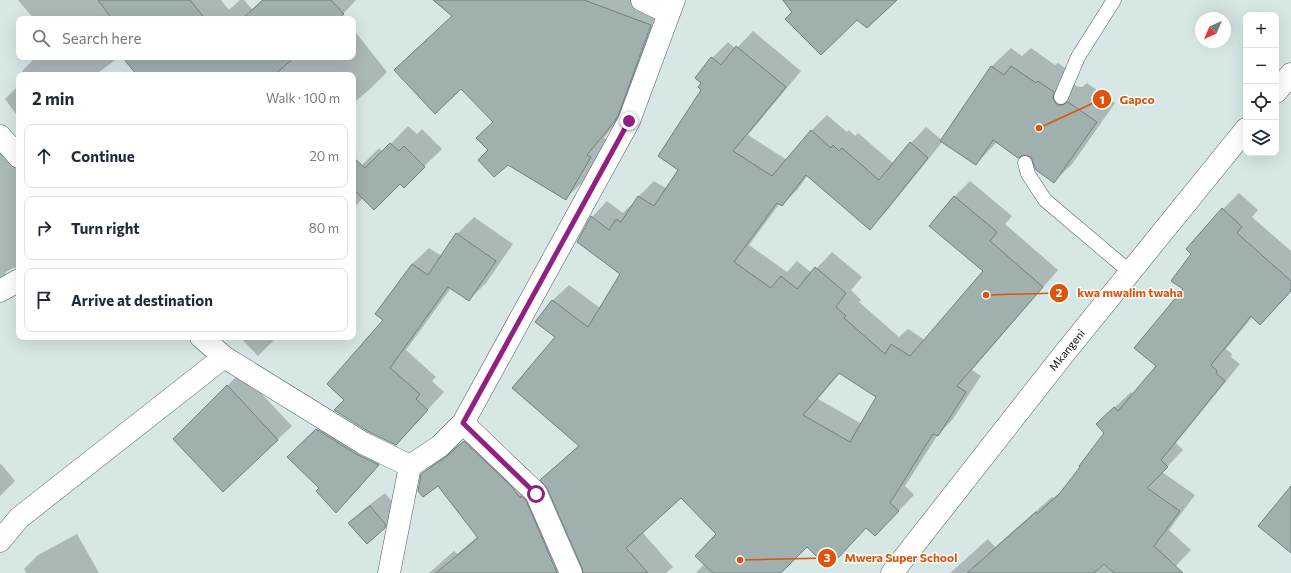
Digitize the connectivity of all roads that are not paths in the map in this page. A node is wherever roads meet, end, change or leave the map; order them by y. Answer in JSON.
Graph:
{"nodes":[{"id":1,"x":642,"y":0,"type":"edge"},
{"id":2,"x":1114,"y":0,"type":"edge"},
{"id":3,"x":671,"y":6,"type":"edge"},
{"id":4,"x":1291,"y":74,"type":"edge"},
{"id":5,"x":1279,"y":88,"type":"edge"},
{"id":6,"x":1061,"y":97,"type":"dead end"},
{"id":7,"x":1243,"y":133,"type":"edge"},
{"id":8,"x":0,"y":136,"type":"edge"},
{"id":9,"x":16,"y":155,"type":"edge"},
{"id":10,"x":1025,"y":163,"type":"dead end"},
{"id":11,"x":1130,"y":272,"type":"junction"},
{"id":12,"x":16,"y":282,"type":"edge"},
{"id":13,"x":0,"y":291,"type":"edge"},
{"id":14,"x":204,"y":340,"type":"edge"},
{"id":15,"x":224,"y":357,"type":"junction"},
{"id":16,"x":463,"y":423,"type":"junction"},
{"id":17,"x":410,"y":466,"type":"junction"},
{"id":18,"x":0,"y":541,"type":"edge"},
{"id":19,"x":389,"y":573,"type":"edge"},
{"id":20,"x":571,"y":573,"type":"edge"},
{"id":21,"x":892,"y":573,"type":"edge"}],
"edges":[{"from":1,"to":3,"type":"street"},
{"from":2,"to":6,"type":"lane"},
{"from":3,"to":16,"type":"street"},
{"from":4,"to":5,"type":"street"},
{"from":7,"to":11,"type":"street","name":"Mkangeni"},
{"from":8,"to":9,"type":"street"},
{"from":10,"to":11,"type":"lane"},
{"from":11,"to":21,"type":"street","name":"Mkangeni"},
{"from":12,"to":13,"type":"street"},
{"from":14,"to":15,"type":"street"},
{"from":15,"to":17,"type":"street"},
{"from":15,"to":18,"type":"street"},
{"from":16,"to":17,"type":"street"},
{"from":16,"to":20,"type":"street"},
{"from":17,"to":19,"type":"street"}]}
